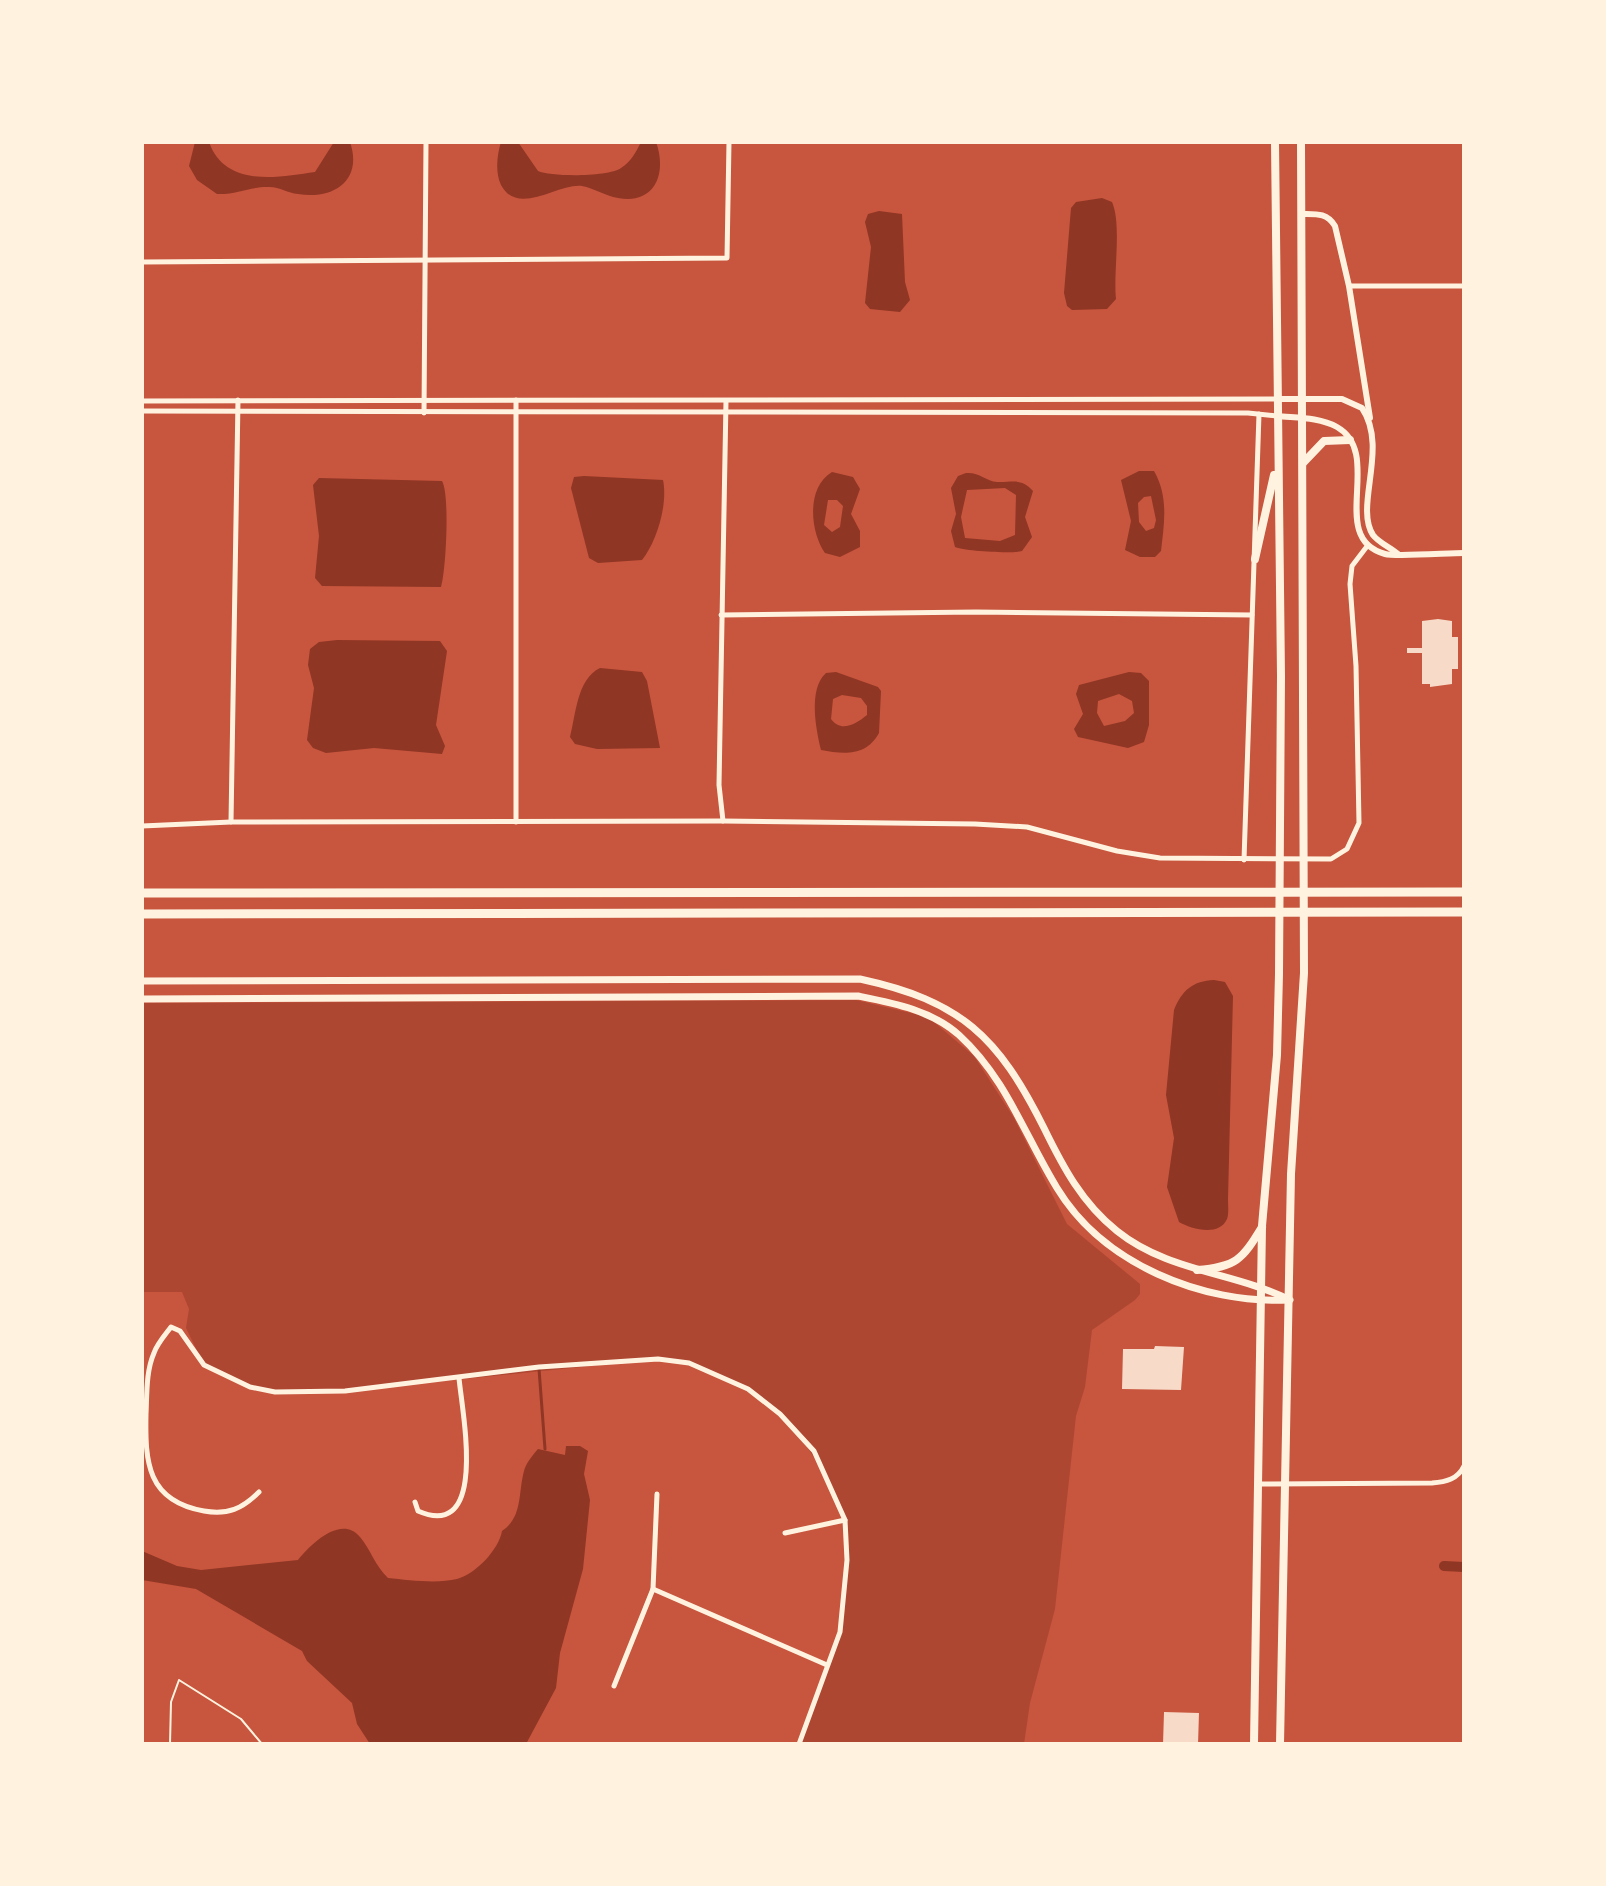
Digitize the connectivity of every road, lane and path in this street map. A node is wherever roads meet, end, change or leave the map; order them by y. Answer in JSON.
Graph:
{"nodes":[{"id":1,"x":426,"y":142,"type":"edge"},
{"id":2,"x":729,"y":142,"type":"edge"},
{"id":3,"x":1275,"y":142,"type":"edge"},
{"id":4,"x":1301,"y":142,"type":"edge"},
{"id":5,"x":1303,"y":214,"type":"junction"},
{"id":6,"x":425,"y":260,"type":"junction"},
{"id":7,"x":142,"y":262,"type":"edge"},
{"id":8,"x":1349,"y":286,"type":"junction"},
{"id":9,"x":1464,"y":286,"type":"edge"},
{"id":10,"x":990,"y":399,"type":"junction"},
{"id":11,"x":1072,"y":399,"type":"junction"},
{"id":12,"x":1277,"y":399,"type":"junction"},
{"id":13,"x":1303,"y":399,"type":"junction"},
{"id":14,"x":238,"y":400,"type":"junction"},
{"id":15,"x":424,"y":400,"type":"junction"},
{"id":16,"x":516,"y":400,"type":"junction"},
{"id":17,"x":818,"y":400,"type":"junction"},
{"id":18,"x":907,"y":400,"type":"junction"},
{"id":19,"x":142,"y":401,"type":"edge"},
{"id":20,"x":726,"y":401,"type":"junction"},
{"id":21,"x":142,"y":411,"type":"edge"},
{"id":22,"x":238,"y":412,"type":"junction"},
{"id":23,"x":424,"y":413,"type":"junction"},
{"id":24,"x":516,"y":413,"type":"junction"},
{"id":25,"x":726,"y":413,"type":"junction"},
{"id":26,"x":818,"y":413,"type":"junction"},
{"id":27,"x":907,"y":413,"type":"junction"},
{"id":28,"x":991,"y":413,"type":"junction"},
{"id":29,"x":1072,"y":413,"type":"junction"},
{"id":30,"x":1259,"y":414,"type":"junction"},
{"id":31,"x":1277,"y":416,"type":"junction"},
{"id":32,"x":1303,"y":419,"type":"junction"},
{"id":33,"x":1371,"y":429,"type":"junction"},
{"id":34,"x":1350,"y":440,"type":"junction"},
{"id":35,"x":1277,"y":458,"type":"junction"},
{"id":36,"x":1303,"y":464,"type":"junction"},
{"id":37,"x":1368,"y":545,"type":"junction"},
{"id":38,"x":1464,"y":553,"type":"edge"},
{"id":39,"x":1398,"y":554,"type":"junction"},
{"id":40,"x":1255,"y":559,"type":"junction"},
{"id":41,"x":721,"y":615,"type":"junction"},
{"id":42,"x":1252,"y":615,"type":"junction"},
{"id":43,"x":723,"y":821,"type":"junction"},
{"id":44,"x":231,"y":822,"type":"junction"},
{"id":45,"x":516,"y":822,"type":"junction"},
{"id":46,"x":142,"y":826,"type":"edge"},
{"id":47,"x":1244,"y":860,"type":"junction"},
{"id":48,"x":1464,"y":892,"type":"edge"},
{"id":49,"x":142,"y":893,"type":"edge"},
{"id":50,"x":1464,"y":912,"type":"edge"},
{"id":51,"x":142,"y":914,"type":"edge"},
{"id":52,"x":142,"y":981,"type":"edge"},
{"id":53,"x":142,"y":999,"type":"edge"},
{"id":54,"x":1262,"y":1226,"type":"junction"},
{"id":55,"x":1197,"y":1270,"type":"junction"},
{"id":56,"x":1261,"y":1285,"type":"junction"},
{"id":57,"x":1290,"y":1300,"type":"junction"},
{"id":58,"x":1260,"y":1301,"type":"junction"},
{"id":59,"x":459,"y":1378,"type":"junction"},
{"id":60,"x":1464,"y":1466,"type":"edge"},
{"id":61,"x":1287,"y":1483,"type":"junction"},
{"id":62,"x":1257,"y":1484,"type":"junction"},
{"id":63,"x":259,"y":1492,"type":"dead end"},
{"id":64,"x":657,"y":1494,"type":"dead end"},
{"id":65,"x":415,"y":1502,"type":"dead end"},
{"id":66,"x":845,"y":1520,"type":"junction"},
{"id":67,"x":785,"y":1533,"type":"dead end"},
{"id":68,"x":653,"y":1589,"type":"junction"},
{"id":69,"x":827,"y":1665,"type":"junction"},
{"id":70,"x":614,"y":1686,"type":"dead end"},
{"id":71,"x":170,"y":1744,"type":"edge"},
{"id":72,"x":262,"y":1744,"type":"edge"},
{"id":73,"x":799,"y":1744,"type":"edge"},
{"id":74,"x":1254,"y":1744,"type":"edge"},
{"id":75,"x":1280,"y":1744,"type":"edge"}],
"edges":[{"from":1,"to":6,"type":"street"},
{"from":2,"to":6,"type":"street"},
{"from":3,"to":12,"type":"main road"},
{"from":4,"to":5,"type":"main road"},
{"from":5,"to":8,"type":"street"},
{"from":5,"to":13,"type":"main road"},
{"from":6,"to":7,"type":"street"},
{"from":6,"to":15,"type":"street"},
{"from":8,"to":9,"type":"street"},
{"from":8,"to":33,"type":"street"},
{"from":10,"to":11,"type":"street"},
{"from":10,"to":18,"type":"street"},
{"from":10,"to":28,"type":"street"},
{"from":11,"to":12,"type":"street"},
{"from":11,"to":29,"type":"street"},
{"from":12,"to":13,"type":"street"},
{"from":12,"to":31,"type":"main road"},
{"from":13,"to":32,"type":"main road"},
{"from":13,"to":33,"type":"street"},
{"from":14,"to":15,"type":"street"},
{"from":14,"to":19,"type":"street"},
{"from":14,"to":22,"type":"street"},
{"from":15,"to":16,"type":"street"},
{"from":15,"to":23,"type":"street"},
{"from":16,"to":20,"type":"street"},
{"from":16,"to":24,"type":"street"},
{"from":17,"to":18,"type":"street"},
{"from":17,"to":20,"type":"street"},
{"from":17,"to":26,"type":"street"},
{"from":18,"to":27,"type":"street"},
{"from":20,"to":25,"type":"street"},
{"from":21,"to":22,"type":"street"},
{"from":22,"to":23,"type":"street"},
{"from":22,"to":44,"type":"street"},
{"from":23,"to":24,"type":"street"},
{"from":24,"to":25,"type":"street"},
{"from":24,"to":45,"type":"street"},
{"from":25,"to":26,"type":"street"},
{"from":25,"to":41,"type":"street"},
{"from":26,"to":27,"type":"street"},
{"from":27,"to":28,"type":"street"},
{"from":28,"to":29,"type":"street"},
{"from":29,"to":30,"type":"street"},
{"from":30,"to":31,"type":"street"},
{"from":30,"to":40,"type":"street"},
{"from":31,"to":32,"type":"street"},
{"from":31,"to":35,"type":"main road"},
{"from":32,"to":34,"type":"street"},
{"from":32,"to":36,"type":"main road"},
{"from":33,"to":39,"type":"street"},
{"from":34,"to":36,"type":"main road"},
{"from":34,"to":37,"type":"street"},
{"from":35,"to":40,"type":"main road"},
{"from":35,"to":54,"type":"main road"},
{"from":36,"to":57,"type":"main road"},
{"from":37,"to":39,"type":"street"},
{"from":37,"to":47,"type":"street"},
{"from":38,"to":39,"type":"street"},
{"from":40,"to":42,"type":"street"},
{"from":41,"to":42,"type":"street"},
{"from":41,"to":43,"type":"street"},
{"from":42,"to":47,"type":"street"},
{"from":43,"to":45,"type":"street"},
{"from":43,"to":47,"type":"street"},
{"from":44,"to":45,"type":"street"},
{"from":44,"to":46,"type":"street"},
{"from":48,"to":49,"type":"highway"},
{"from":50,"to":51,"type":"highway"},
{"from":52,"to":55,"type":"main road"},
{"from":53,"to":58,"type":"main road"},
{"from":54,"to":55,"type":"main road"},
{"from":54,"to":56,"type":"main road"},
{"from":55,"to":56,"type":"main road"},
{"from":56,"to":57,"type":"main road"},
{"from":56,"to":58,"type":"main road"},
{"from":57,"to":58,"type":"main road"},
{"from":57,"to":61,"type":"main road"},
{"from":58,"to":62,"type":"main road"},
{"from":59,"to":63,"type":"street"},
{"from":59,"to":65,"type":"street"},
{"from":59,"to":66,"type":"street"},
{"from":60,"to":61,"type":"street"},
{"from":61,"to":62,"type":"street"},
{"from":61,"to":75,"type":"main road"},
{"from":62,"to":74,"type":"main road"},
{"from":64,"to":68,"type":"street"},
{"from":66,"to":67,"type":"street"},
{"from":66,"to":69,"type":"street"},
{"from":68,"to":69,"type":"street"},
{"from":68,"to":70,"type":"street"},
{"from":69,"to":73,"type":"street"},
{"from":71,"to":72,"type":"lane"}]}
